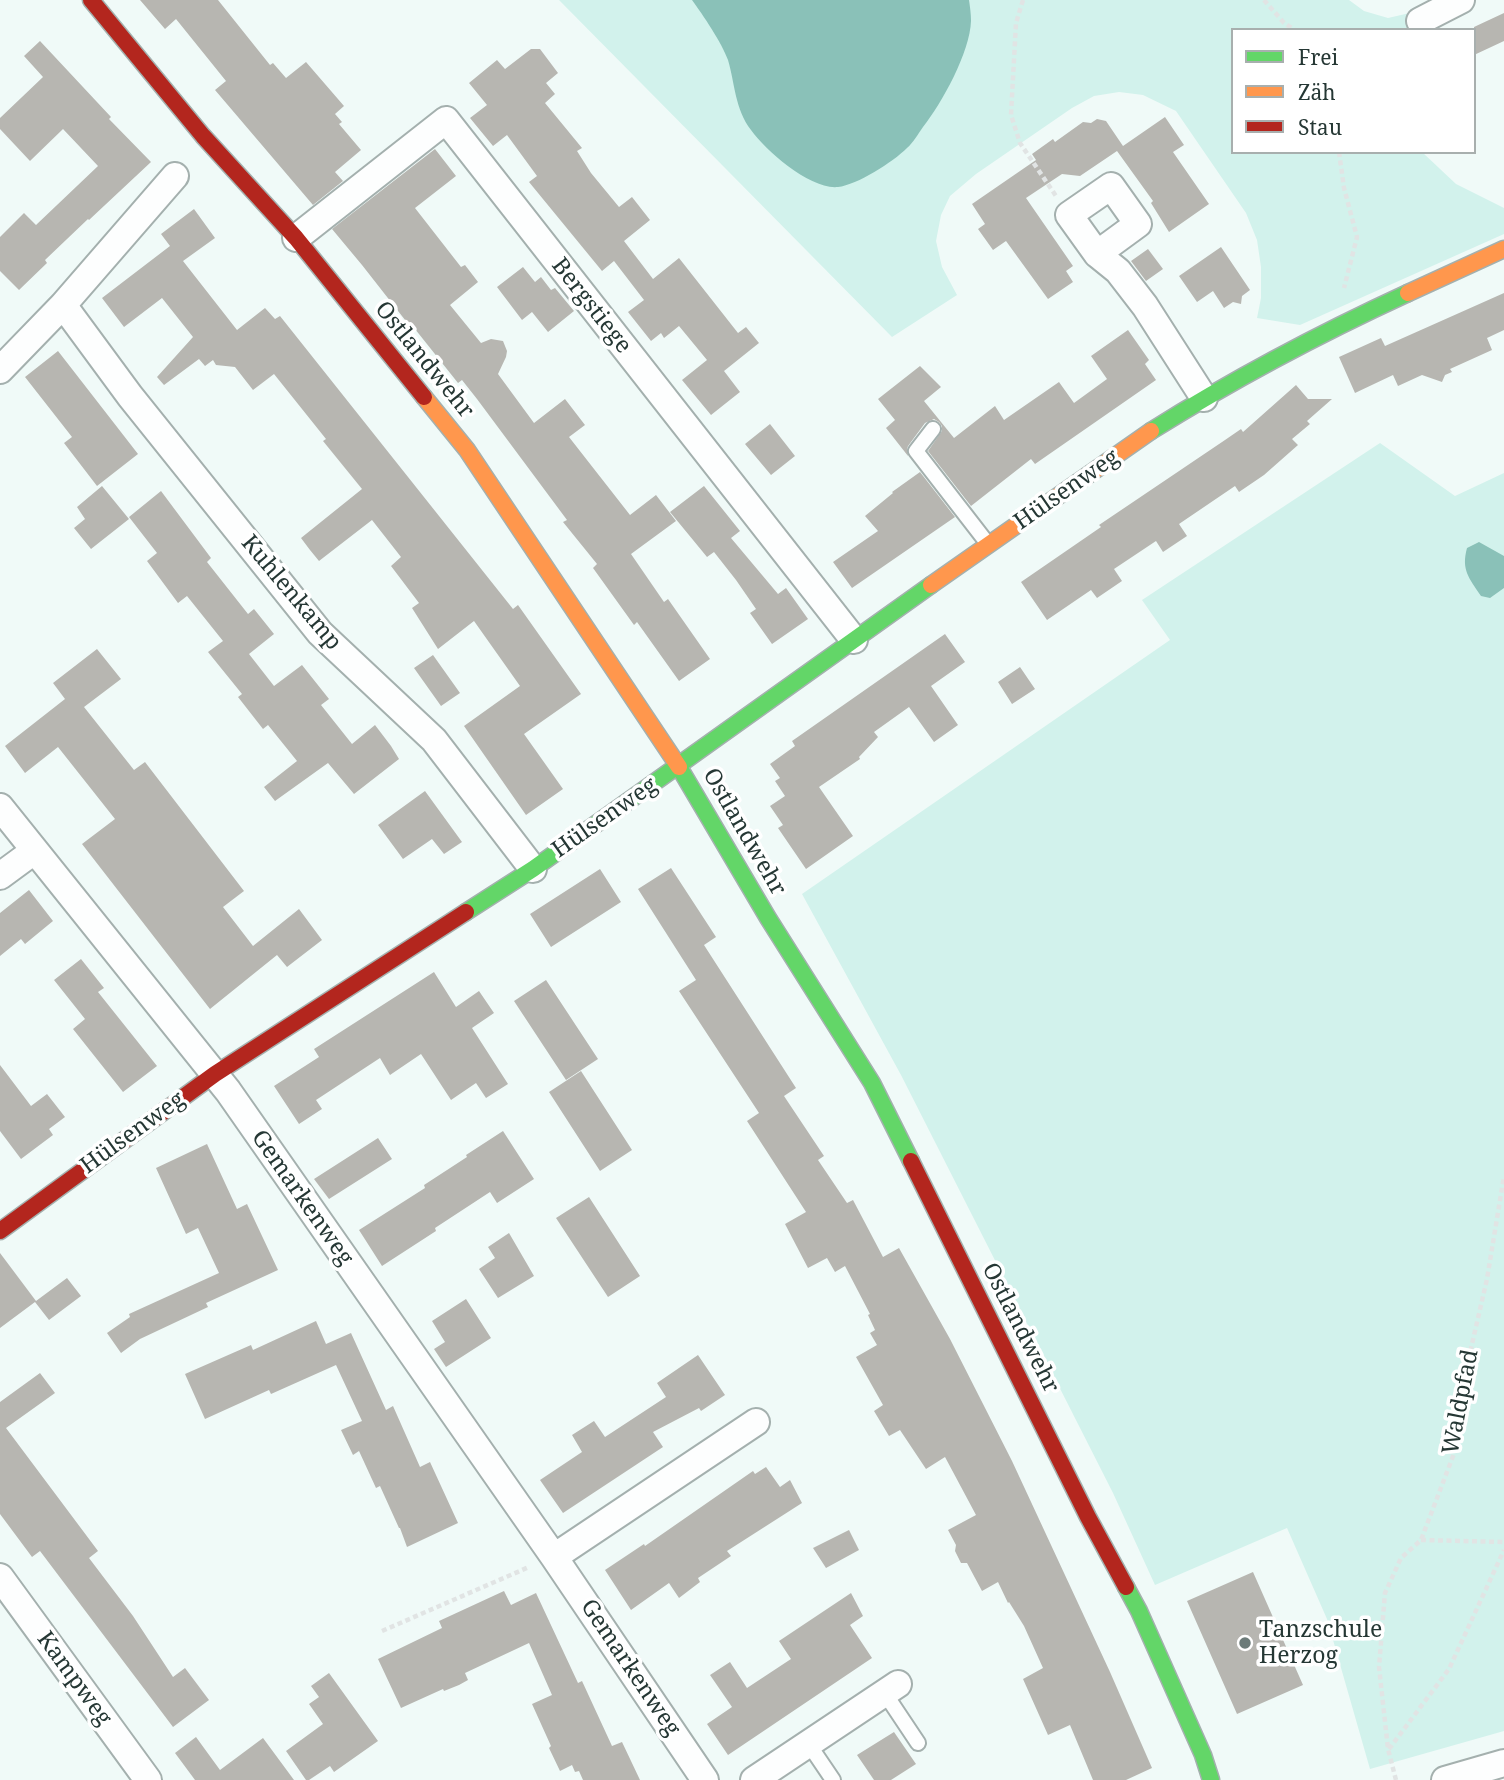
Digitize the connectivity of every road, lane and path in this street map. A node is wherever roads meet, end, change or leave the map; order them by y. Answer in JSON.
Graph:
{"nodes":[{"id":1,"x":91,"y":0,"type":"edge"},
{"id":2,"x":1023,"y":0,"type":"edge"},
{"id":3,"x":1264,"y":0,"type":"edge"},
{"id":4,"x":1461,"y":0,"type":"edge"},
{"id":5,"x":1420,"y":21,"type":"dead end"},
{"id":6,"x":1292,"y":28,"type":"edge"},
{"id":7,"x":1339,"y":154,"type":"edge"},
{"id":8,"x":176,"y":176,"type":"dead end"},
{"id":9,"x":1069,"y":215,"type":"junction"},
{"id":10,"x":296,"y":237,"type":"junction"},
{"id":11,"x":1504,"y":248,"type":"edge"},
{"id":12,"x":1097,"y":254,"type":"junction"},
{"id":13,"x":62,"y":305,"type":"junction"},
{"id":14,"x":1336,"y":326,"type":"junction"},
{"id":15,"x":0,"y":370,"type":"edge"},
{"id":16,"x":1204,"y":398,"type":"junction"},
{"id":17,"x":933,"y":429,"type":"dead end"},
{"id":18,"x":989,"y":544,"type":"junction"},
{"id":19,"x":854,"y":640,"type":"junction"},
{"id":20,"x":679,"y":766,"type":"junction"},
{"id":21,"x":0,"y":807,"type":"edge"},
{"id":22,"x":34,"y":851,"type":"junction"},
{"id":23,"x":533,"y":869,"type":"junction"},
{"id":24,"x":0,"y":876,"type":"edge"},
{"id":25,"x":215,"y":1074,"type":"junction"},
{"id":26,"x":1504,"y":1176,"type":"edge"},
{"id":27,"x":0,"y":1231,"type":"edge"},
{"id":28,"x":756,"y":1422,"type":"dead end"},
{"id":29,"x":1421,"y":1539,"type":"junction"},
{"id":30,"x":1504,"y":1542,"type":"edge"},
{"id":31,"x":1504,"y":1550,"type":"edge"},
{"id":32,"x":554,"y":1557,"type":"junction"},
{"id":33,"x":0,"y":1577,"type":"edge"},
{"id":34,"x":382,"y":1631,"type":"dead end"},
{"id":35,"x":891,"y":1688,"type":"joint"},
{"id":36,"x":808,"y":1744,"type":"junction"},
{"id":37,"x":918,"y":1744,"type":"dead end"},
{"id":38,"x":1388,"y":1749,"type":"junction"},
{"id":39,"x":1495,"y":1770,"type":"edge"},
{"id":40,"x":148,"y":1780,"type":"edge"},
{"id":41,"x":705,"y":1780,"type":"edge"},
{"id":42,"x":754,"y":1780,"type":"edge"},
{"id":43,"x":833,"y":1780,"type":"edge"},
{"id":44,"x":1211,"y":1780,"type":"edge"},
{"id":45,"x":1396,"y":1780,"type":"edge"},
{"id":46,"x":1445,"y":1780,"type":"edge"}],
"edges":[{"from":1,"to":10,"type":"street","name":"Ostlandwehr"},
{"from":2,"to":9,"type":"path"},
{"from":3,"to":6,"type":"path"},
{"from":4,"to":5,"type":"street"},
{"from":7,"to":14,"type":"path"},
{"from":8,"to":13,"type":"street"},
{"from":9,"to":12,"type":"street"},
{"from":9,"to":12,"type":"street"},
{"from":10,"to":19,"type":"street","name":"Bergstiege"},
{"from":10,"to":20,"type":"street","name":"Ostlandwehr"},
{"from":11,"to":14,"type":"street","name":"Hülsenweg"},
{"from":12,"to":16,"type":"street"},
{"from":13,"to":15,"type":"street"},
{"from":13,"to":23,"type":"street","name":"Kuhlenkamp"},
{"from":14,"to":16,"type":"street","name":"Hülsenweg"},
{"from":16,"to":18,"type":"street","name":"Hülsenweg"},
{"from":17,"to":18,"type":"lane"},
{"from":18,"to":19,"type":"street","name":"Hülsenweg"},
{"from":19,"to":20,"type":"street","name":"Hülsenweg"},
{"from":20,"to":23,"type":"street","name":"Hülsenweg"},
{"from":20,"to":44,"type":"street","name":"Ostlandwehr"},
{"from":21,"to":22,"type":"street","name":"Gemarkenweg"},
{"from":22,"to":24,"type":"street"},
{"from":22,"to":25,"type":"street","name":"Gemarkenweg"},
{"from":23,"to":25,"type":"street","name":"Hülsenweg"},
{"from":25,"to":27,"type":"street","name":"Hülsenweg"},
{"from":25,"to":32,"type":"street","name":"Gemarkenweg"},
{"from":26,"to":29,"type":"path","name":"Waldpfad"},
{"from":28,"to":32,"type":"street"},
{"from":29,"to":30,"type":"path"},
{"from":29,"to":38,"type":"path","name":"Waldpfad"},
{"from":31,"to":38,"type":"path"},
{"from":32,"to":34,"type":"path"},
{"from":32,"to":41,"type":"street","name":"Gemarkenweg"},
{"from":33,"to":40,"type":"street","name":"Kampweg"},
{"from":35,"to":36,"type":"street"},
{"from":35,"to":37,"type":"lane"},
{"from":36,"to":42,"type":"street"},
{"from":36,"to":43,"type":"lane"},
{"from":38,"to":45,"type":"path","name":"Waldpfad"},
{"from":39,"to":46,"type":"street"}]}
